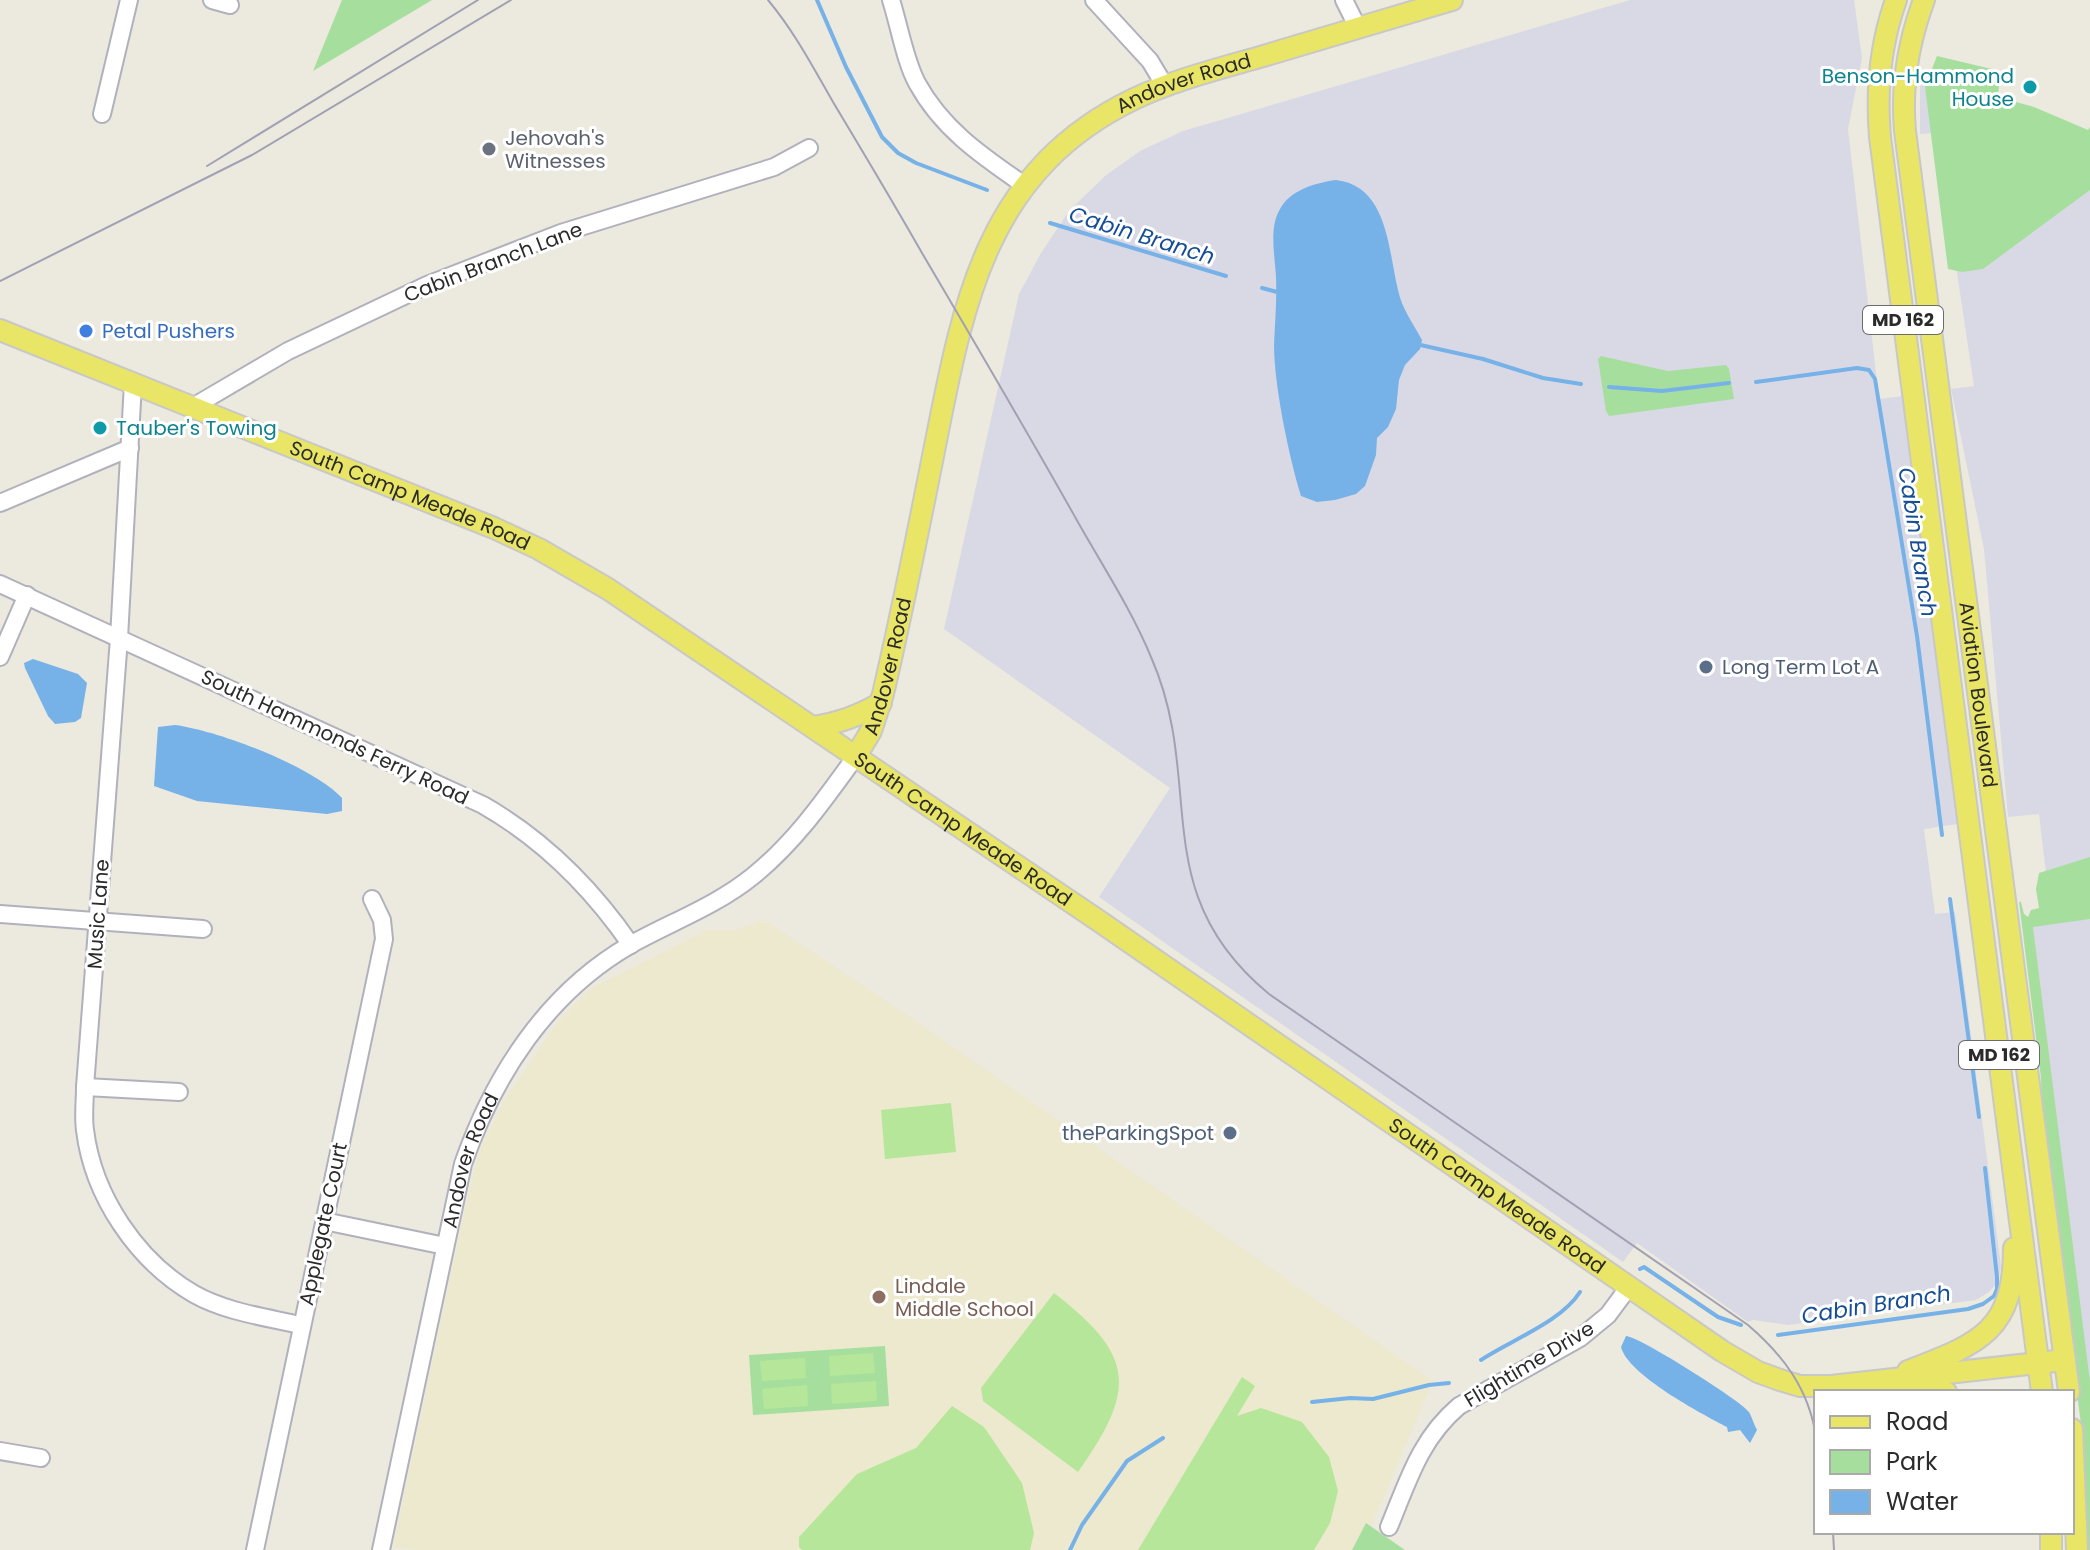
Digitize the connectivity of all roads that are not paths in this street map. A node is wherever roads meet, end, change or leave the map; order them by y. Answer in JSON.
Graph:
{"nodes":[{"id":1,"x":129,"y":0,"type":"edge"},
{"id":2,"x":212,"y":0,"type":"edge"},
{"id":3,"x":891,"y":0,"type":"edge"},
{"id":4,"x":1094,"y":0,"type":"edge"},
{"id":5,"x":1344,"y":0,"type":"edge"},
{"id":6,"x":1452,"y":0,"type":"edge"},
{"id":7,"x":1896,"y":0,"type":"edge"},
{"id":8,"x":1924,"y":0,"type":"edge"},
{"id":9,"x":230,"y":5,"type":"dead end"},
{"id":10,"x":1358,"y":28,"type":"junction"},
{"id":11,"x":1165,"y":86,"type":"junction"},
{"id":12,"x":102,"y":114,"type":"dead end"},
{"id":13,"x":809,"y":148,"type":"dead end"},
{"id":14,"x":1024,"y":185,"type":"junction"},
{"id":15,"x":1903,"y":322,"type":"junction"},
{"id":16,"x":0,"y":330,"type":"edge"},
{"id":17,"x":1932,"y":341,"type":"junction"},
{"id":18,"x":133,"y":383,"type":"junction"},
{"id":19,"x":191,"y":408,"type":"junction"},
{"id":20,"x":130,"y":448,"type":"junction"},
{"id":21,"x":0,"y":503,"type":"edge"},
{"id":22,"x":0,"y":584,"type":"edge"},
{"id":23,"x":27,"y":595,"type":"junction"},
{"id":24,"x":119,"y":638,"type":"junction"},
{"id":25,"x":0,"y":657,"type":"edge"},
{"id":26,"x":881,"y":703,"type":"junction"},
{"id":27,"x":813,"y":727,"type":"junction"},
{"id":28,"x":856,"y":756,"type":"junction"},
{"id":29,"x":372,"y":899,"type":"dead end"},
{"id":30,"x":0,"y":914,"type":"edge"},
{"id":31,"x":98,"y":921,"type":"junction"},
{"id":32,"x":203,"y":929,"type":"dead end"},
{"id":33,"x":631,"y":945,"type":"junction"},
{"id":34,"x":85,"y":1087,"type":"junction"},
{"id":35,"x":179,"y":1092,"type":"dead end"},
{"id":36,"x":2014,"y":1172,"type":"junction"},
{"id":37,"x":324,"y":1221,"type":"junction"},
{"id":38,"x":445,"y":1246,"type":"junction"},
{"id":39,"x":1628,"y":1288,"type":"junction"},
{"id":40,"x":300,"y":1325,"type":"junction"},
{"id":41,"x":2065,"y":1360,"type":"junction"},
{"id":42,"x":2039,"y":1363,"type":"junction"},
{"id":43,"x":1883,"y":1381,"type":"junction"},
{"id":44,"x":1935,"y":1390,"type":"edge"},
{"id":45,"x":2042,"y":1390,"type":"edge"},
{"id":46,"x":2069,"y":1390,"type":"edge"},
{"id":47,"x":0,"y":1451,"type":"edge"},
{"id":48,"x":41,"y":1458,"type":"dead end"},
{"id":49,"x":2074,"y":1477,"type":"edge"},
{"id":50,"x":1389,"y":1527,"type":"dead end"},
{"id":51,"x":255,"y":1550,"type":"edge"},
{"id":52,"x":381,"y":1550,"type":"edge"},
{"id":53,"x":2077,"y":1550,"type":"edge"}],
"edges":[{"from":1,"to":12,"type":"street"},
{"from":2,"to":9,"type":"street"},
{"from":3,"to":14,"type":"street"},
{"from":4,"to":11,"type":"street"},
{"from":5,"to":10,"type":"street"},
{"from":6,"to":10,"type":"main road","name":"Andover Road"},
{"from":7,"to":15,"type":"main road","name":"Aviation Boulevard","number":"MD 162"},
{"from":8,"to":17,"type":"main road","name":"Aviation Boulevard","number":"MD 162"},
{"from":10,"to":11,"type":"main road","name":"Andover Road"},
{"from":11,"to":14,"type":"main road","name":"Andover Road"},
{"from":13,"to":19,"type":"street","name":"Cabin Branch Lane"},
{"from":14,"to":26,"type":"main road","name":"Andover Road"},
{"from":15,"to":17,"type":"main road"},
{"from":15,"to":36,"type":"main road","name":"Aviation Boulevard","number":"MD 162"},
{"from":16,"to":18,"type":"main road","name":"South Camp Meade Road"},
{"from":17,"to":41,"type":"main road","name":"Aviation Boulevard","number":"MD 162"},
{"from":18,"to":19,"type":"main road","name":"South Camp Meade Road"},
{"from":18,"to":20,"type":"street","name":"Music Lane"},
{"from":19,"to":27,"type":"main road","name":"South Camp Meade Road"},
{"from":20,"to":21,"type":"street"},
{"from":20,"to":24,"type":"street","name":"Music Lane"},
{"from":22,"to":23,"type":"street","name":"South Hammonds Ferry Road"},
{"from":23,"to":24,"type":"street","name":"South Hammonds Ferry Road"},
{"from":23,"to":25,"type":"street"},
{"from":24,"to":31,"type":"street","name":"Music Lane"},
{"from":24,"to":33,"type":"street","name":"South Hammonds Ferry Road"},
{"from":26,"to":27,"type":"main road"},
{"from":26,"to":28,"type":"main road","name":"Andover Road"},
{"from":27,"to":28,"type":"main road","name":"South Camp Meade Road"},
{"from":28,"to":33,"type":"street","name":"Andover Road"},
{"from":28,"to":39,"type":"main road","name":"South Camp Meade Road"},
{"from":29,"to":37,"type":"street","name":"Applegate Court"},
{"from":30,"to":31,"type":"street"},
{"from":31,"to":32,"type":"street"},
{"from":31,"to":34,"type":"street","name":"Music Lane"},
{"from":33,"to":38,"type":"street","name":"Andover Road"},
{"from":34,"to":35,"type":"street"},
{"from":34,"to":40,"type":"street","name":"Music Lane"},
{"from":36,"to":42,"type":"main road","name":"Aviation Boulevard","number":"MD 162"},
{"from":36,"to":43,"type":"main road"},
{"from":37,"to":38,"type":"street"},
{"from":37,"to":40,"type":"street","name":"Applegate Court"},
{"from":38,"to":52,"type":"street","name":"Andover Road"},
{"from":39,"to":43,"type":"main road","name":"South Camp Meade Road"},
{"from":39,"to":50,"type":"street","name":"Flightime Drive"},
{"from":40,"to":51,"type":"street","name":"Applegate Court"},
{"from":41,"to":42,"type":"main road"},
{"from":41,"to":46,"type":"main road","name":"Aviation Boulevard"},
{"from":42,"to":43,"type":"main road"},
{"from":42,"to":45,"type":"main road","name":"Aviation Boulevard","number":"MD 162"},
{"from":43,"to":44,"type":"main road"},
{"from":47,"to":48,"type":"street"},
{"from":49,"to":53,"type":"main road"}]}
